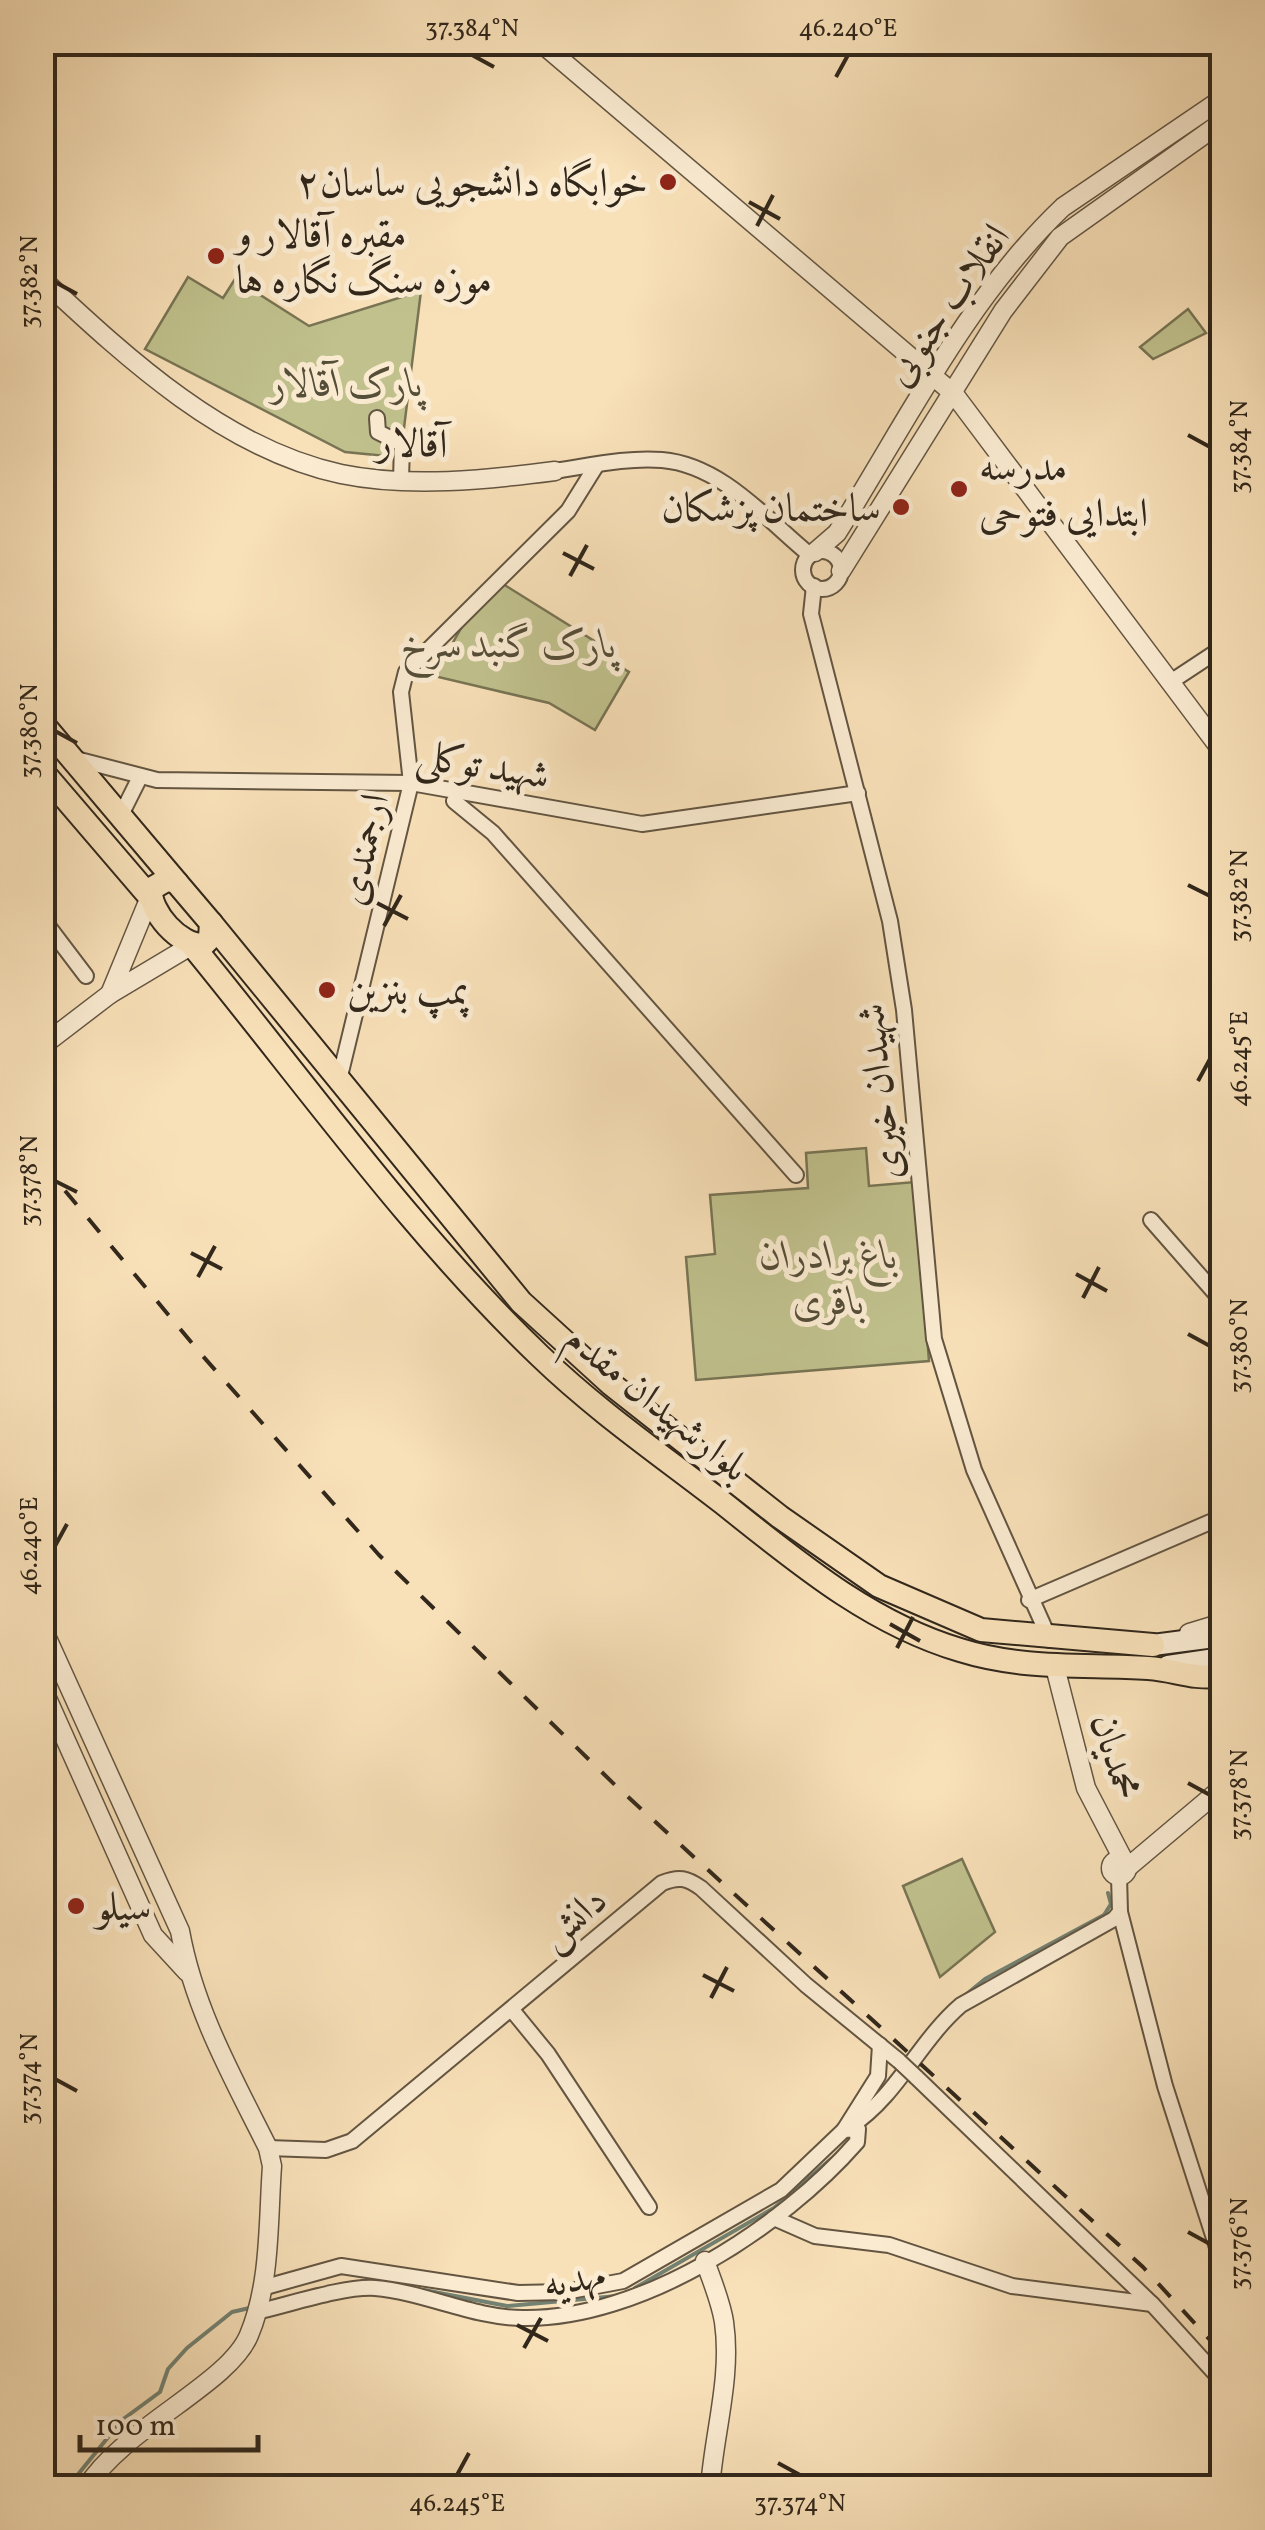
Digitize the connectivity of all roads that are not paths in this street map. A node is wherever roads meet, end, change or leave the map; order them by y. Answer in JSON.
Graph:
{"nodes":[{"id":1,"x":540,"y":42,"type":"edge"},
{"id":2,"x":1222,"y":99,"type":"edge"},
{"id":3,"x":1211,"y":122,"type":"edge"},
{"id":4,"x":42,"y":279,"type":"edge"},
{"id":5,"x":985,"y":296,"type":"junction"},
{"id":6,"x":1003,"y":311,"type":"junction"},
{"id":7,"x":934,"y":379,"type":"junction"},
{"id":8,"x":954,"y":394,"type":"junction"},
{"id":9,"x":378,"y":418,"type":"dead end"},
{"id":10,"x":596,"y":466,"type":"junction"},
{"id":11,"x":554,"y":471,"type":"joint"},
{"id":12,"x":401,"y":480,"type":"junction"},
{"id":13,"x":813,"y":554,"type":"junction"},
{"id":14,"x":841,"y":571,"type":"junction"},
{"id":15,"x":814,"y":586,"type":"junction"},
{"id":16,"x":1222,"y":648,"type":"edge"},
{"id":17,"x":1172,"y":681,"type":"junction"},
{"id":18,"x":42,"y":723,"type":"edge"},
{"id":19,"x":1222,"y":752,"type":"edge"},
{"id":20,"x":72,"y":758,"type":"junction"},
{"id":21,"x":42,"y":771,"type":"edge"},
{"id":22,"x":140,"y":777,"type":"junction"},
{"id":23,"x":411,"y":783,"type":"junction"},
{"id":24,"x":858,"y":793,"type":"junction"},
{"id":25,"x":454,"y":802,"type":"dead end"},
{"id":26,"x":120,"y":817,"type":"junction"},
{"id":27,"x":177,"y":883,"type":"junction"},
{"id":28,"x":150,"y":897,"type":"junction"},
{"id":29,"x":42,"y":918,"type":"edge"},
{"id":30,"x":211,"y":923,"type":"junction"},
{"id":31,"x":192,"y":945,"type":"junction"},
{"id":32,"x":86,"y":976,"type":"dead end"},
{"id":33,"x":110,"y":994,"type":"junction"},
{"id":34,"x":42,"y":1046,"type":"edge"},
{"id":35,"x":334,"y":1076,"type":"junction"},
{"id":36,"x":796,"y":1176,"type":"dead end"},
{"id":37,"x":1151,"y":1220,"type":"dead end"},
{"id":38,"x":1222,"y":1300,"type":"edge"},
{"id":39,"x":1222,"y":1517,"type":"edge"},
{"id":40,"x":1029,"y":1600,"type":"junction"},
{"id":41,"x":1222,"y":1623,"type":"edge"},
{"id":42,"x":42,"y":1627,"type":"edge"},
{"id":43,"x":1222,"y":1636,"type":"edge"},
{"id":44,"x":1050,"y":1640,"type":"junction"},
{"id":45,"x":1152,"y":1657,"type":"junction"},
{"id":46,"x":1216,"y":1666,"type":"edge"},
{"id":47,"x":1055,"y":1667,"type":"junction"},
{"id":48,"x":42,"y":1687,"type":"edge"},
{"id":49,"x":1222,"y":1788,"type":"edge"},
{"id":50,"x":1120,"y":1868,"type":"junction"},
{"id":51,"x":1120,"y":1912,"type":"junction"},
{"id":52,"x":188,"y":1972,"type":"junction"},
{"id":53,"x":512,"y":2010,"type":"junction"},
{"id":54,"x":880,"y":2045,"type":"junction"},
{"id":55,"x":848,"y":2128,"type":"junction"},
{"id":56,"x":268,"y":2148,"type":"junction"},
{"id":57,"x":649,"y":2207,"type":"dead end"},
{"id":58,"x":774,"y":2218,"type":"junction"},
{"id":59,"x":694,"y":2241,"type":"junction"},
{"id":60,"x":705,"y":2261,"type":"junction"},
{"id":61,"x":1222,"y":2263,"type":"edge"},
{"id":62,"x":258,"y":2304,"type":"junction"},
{"id":63,"x":1153,"y":2304,"type":"junction"},
{"id":64,"x":1222,"y":2381,"type":"edge"},
{"id":65,"x":86,"y":2488,"type":"edge"},
{"id":66,"x":710,"y":2488,"type":"edge"}],
"edges":[{"from":1,"to":7,"type":"street"},
{"from":2,"to":3,"type":"street","name":"انقلاب جنوبی"},
{"from":3,"to":5,"type":"street","name":"انقلاب جنوبی"},
{"from":3,"to":6,"type":"street","name":"انقلاب جنوبی"},
{"from":4,"to":12,"type":"street","name":"آقالار"},
{"from":5,"to":6,"type":"street"},
{"from":5,"to":7,"type":"street","name":"انقلاب جنوبی"},
{"from":6,"to":8,"type":"street","name":"انقلاب جنوبی"},
{"from":7,"to":8,"type":"street"},
{"from":7,"to":13,"type":"street","name":"انقلاب جنوبی"},
{"from":8,"to":14,"type":"street","name":"انقلاب جنوبی"},
{"from":8,"to":17,"type":"street"},
{"from":9,"to":12,"type":"street"},
{"from":10,"to":11,"type":"street","name":"آقالار"},
{"from":10,"to":13,"type":"street","name":"آقالار"},
{"from":10,"to":23,"type":"street","name":"ارجمندی"},
{"from":11,"to":12,"type":"street","name":"آقالار"},
{"from":13,"to":14,"type":"street"},
{"from":13,"to":15,"type":"street"},
{"from":14,"to":15,"type":"street"},
{"from":15,"to":24,"type":"street","name":"شهیدان خیری"},
{"from":16,"to":17,"type":"street"},
{"from":17,"to":19,"type":"street"},
{"from":18,"to":20,"type":"main road","name":"بلوارشهیدان مقدم"},
{"from":20,"to":22,"type":"street","name":"شهید توکلی"},
{"from":20,"to":26,"type":"main road","name":"بلوارشهیدان مقدم"},
{"from":21,"to":28,"type":"main road","name":"بلوارشهیدان مقدم"},
{"from":22,"to":23,"type":"street","name":"شهید توکلی"},
{"from":22,"to":26,"type":"street"},
{"from":23,"to":24,"type":"street","name":"شهید توکلی"},
{"from":23,"to":35,"type":"street","name":"ارجمندی"},
{"from":24,"to":40,"type":"street","name":"شهیدان خیری"},
{"from":25,"to":36,"type":"street"},
{"from":26,"to":27,"type":"main road","name":"بلوارشهیدان مقدم"},
{"from":27,"to":28,"type":"main road"},
{"from":27,"to":30,"type":"main road","name":"بلوارشهیدان مقدم"},
{"from":28,"to":31,"type":"main road","name":"بلوارشهیدان مقدم"},
{"from":28,"to":33,"type":"street"},
{"from":29,"to":32,"type":"street"},
{"from":30,"to":31,"type":"main road"},
{"from":30,"to":35,"type":"main road","name":"بلوارشهیدان مقدم"},
{"from":31,"to":33,"type":"street"},
{"from":31,"to":47,"type":"main road","name":"بلوارشهیدان مقدم"},
{"from":33,"to":34,"type":"street"},
{"from":35,"to":44,"type":"main road","name":"بلوارشهیدان مقدم"},
{"from":37,"to":38,"type":"street"},
{"from":39,"to":40,"type":"street"},
{"from":40,"to":44,"type":"street","name":"شهیدان خیری"},
{"from":41,"to":45,"type":"street"},
{"from":42,"to":52,"type":"street"},
{"from":43,"to":45,"type":"main road"},
{"from":44,"to":45,"type":"main road","name":"بلوارشهیدان مقدم"},
{"from":45,"to":46,"type":"main road","name":"بلوارشهیدان مقدم"},
{"from":45,"to":47,"type":"main road","name":"بلوارشهیدان مقدم"},
{"from":47,"to":50,"type":"street","name":"محمدیان"},
{"from":48,"to":52,"type":"street"},
{"from":49,"to":50,"type":"street"},
{"from":50,"to":51,"type":"street"},
{"from":51,"to":55,"type":"street"},
{"from":51,"to":61,"type":"street"},
{"from":52,"to":56,"type":"street"},
{"from":53,"to":54,"type":"street","name":"دانش"},
{"from":53,"to":56,"type":"street","name":"دانش"},
{"from":53,"to":57,"type":"street"},
{"from":54,"to":55,"type":"street"},
{"from":54,"to":63,"type":"street","name":"دانش","bridge":true},
{"from":55,"to":58,"type":"street","name":"مهدیه"},
{"from":55,"to":59,"type":"street"},
{"from":56,"to":62,"type":"street"},
{"from":58,"to":60,"type":"street","name":"مهدیه"},
{"from":58,"to":63,"type":"street"},
{"from":59,"to":60,"type":"street"},
{"from":59,"to":62,"type":"street"},
{"from":60,"to":62,"type":"street","name":"مهدیه"},
{"from":60,"to":66,"type":"street"},
{"from":62,"to":65,"type":"street"},
{"from":63,"to":64,"type":"street","name":"دانش"}]}
